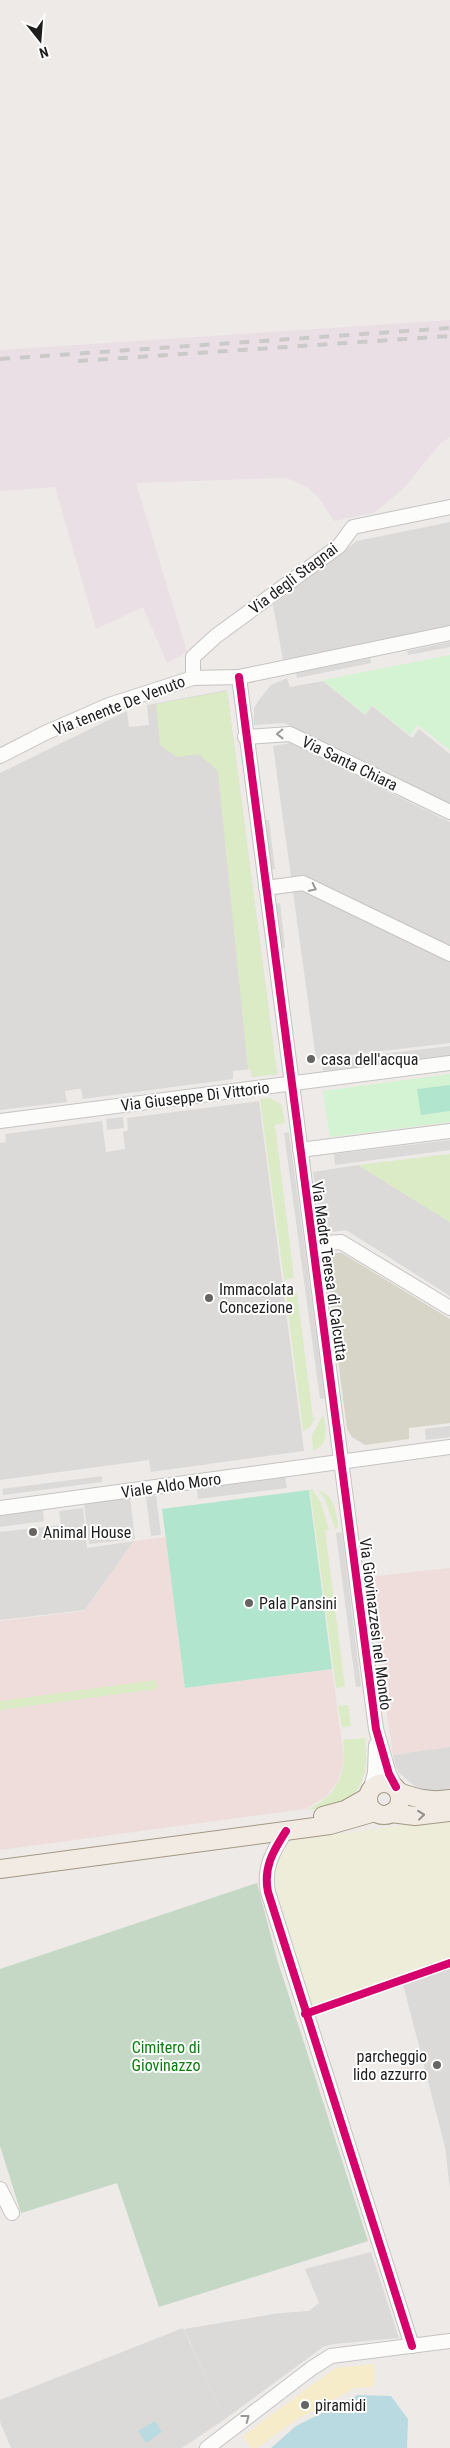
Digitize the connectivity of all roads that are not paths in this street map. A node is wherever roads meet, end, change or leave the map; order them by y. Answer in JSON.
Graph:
{"nodes":[{"id":1,"x":450,"y":507,"type":"edge"},
{"id":2,"x":450,"y":634,"type":"edge"},
{"id":3,"x":238,"y":677,"type":"junction"},
{"id":4,"x":193,"y":678,"type":"junction"},
{"id":5,"x":245,"y":737,"type":"junction"},
{"id":6,"x":0,"y":756,"type":"edge"},
{"id":7,"x":450,"y":812,"type":"edge"},
{"id":8,"x":266,"y":888,"type":"junction"},
{"id":9,"x":450,"y":954,"type":"edge"},
{"id":10,"x":450,"y":1063,"type":"edge"},
{"id":11,"x":291,"y":1084,"type":"junction"},
{"id":12,"x":0,"y":1121,"type":"edge"},
{"id":13,"x":450,"y":1131,"type":"edge"},
{"id":14,"x":300,"y":1150,"type":"junction"},
{"id":15,"x":313,"y":1244,"type":"junction"},
{"id":16,"x":450,"y":1308,"type":"edge"},
{"id":17,"x":450,"y":1447,"type":"edge"},
{"id":18,"x":341,"y":1462,"type":"junction"},
{"id":19,"x":0,"y":1508,"type":"edge"},
{"id":20,"x":376,"y":1730,"type":"junction"},
{"id":21,"x":397,"y":1789,"type":"junction"},
{"id":22,"x":450,"y":1800,"type":"edge"},
{"id":23,"x":376,"y":1803,"type":"junction"},
{"id":24,"x":450,"y":1812,"type":"edge"},
{"id":25,"x":286,"y":1831,"type":"junction"},
{"id":26,"x":0,"y":1859,"type":"edge"},
{"id":27,"x":0,"y":1869,"type":"edge"},
{"id":28,"x":0,"y":2189,"type":"edge"},
{"id":29,"x":12,"y":2213,"type":"dead end"},
{"id":30,"x":450,"y":2341,"type":"edge"},
{"id":31,"x":412,"y":2346,"type":"junction"},
{"id":32,"x":207,"y":2448,"type":"edge"}],
"edges":[{"from":1,"to":4,"type":"street","name":"Via degli Stagnai"},
{"from":2,"to":3,"type":"street","name":"Via tenente De Venuto"},
{"from":3,"to":4,"type":"street","name":"Via tenente De Venuto"},
{"from":3,"to":5,"type":"street","name":"Via Madre Teresa di Calcutta"},
{"from":4,"to":6,"type":"street","name":"Via tenente De Venuto"},
{"from":7,"to":5,"type":"street","name":"Via Santa Chiara","one_way":true},
{"from":5,"to":8,"type":"street","name":"Via Madre Teresa di Calcutta"},
{"from":8,"to":9,"type":"street","one_way":true},
{"from":8,"to":11,"type":"street","name":"Via Madre Teresa di Calcutta"},
{"from":10,"to":11,"type":"street","name":"Via Giuseppe Di Vittorio"},
{"from":11,"to":12,"type":"street","name":"Via Giuseppe Di Vittorio"},
{"from":11,"to":14,"type":"street","name":"Via Madre Teresa di Calcutta"},
{"from":13,"to":14,"type":"street"},
{"from":14,"to":15,"type":"street","name":"Via Madre Teresa di Calcutta"},
{"from":15,"to":16,"type":"street"},
{"from":15,"to":18,"type":"street","name":"Via Madre Teresa di Calcutta"},
{"from":17,"to":18,"type":"street","name":"Viale Aldo Moro"},
{"from":18,"to":19,"type":"street","name":"Viale Aldo Moro"},
{"from":18,"to":20,"type":"street","name":"Via Giovinazzesi nel Mondo"},
{"from":20,"to":21,"type":"street","name":"Via Giovinazzesi nel Mondo"},
{"from":20,"to":23,"type":"street","name":"Via Giovinazzesi nel Mondo"},
{"from":21,"to":22,"type":"main road"},
{"from":21,"to":23,"type":"main road"},
{"from":21,"to":23,"type":"main road"},
{"from":23,"to":24,"type":"main road","one_way":true},
{"from":23,"to":25,"type":"main road"},
{"from":23,"to":26,"type":"main road"},
{"from":25,"to":27,"type":"main road"},
{"from":25,"to":31,"type":"street"},
{"from":28,"to":29,"type":"street"},
{"from":30,"to":31,"type":"street"},
{"from":32,"to":31,"type":"street","one_way":true}]}
